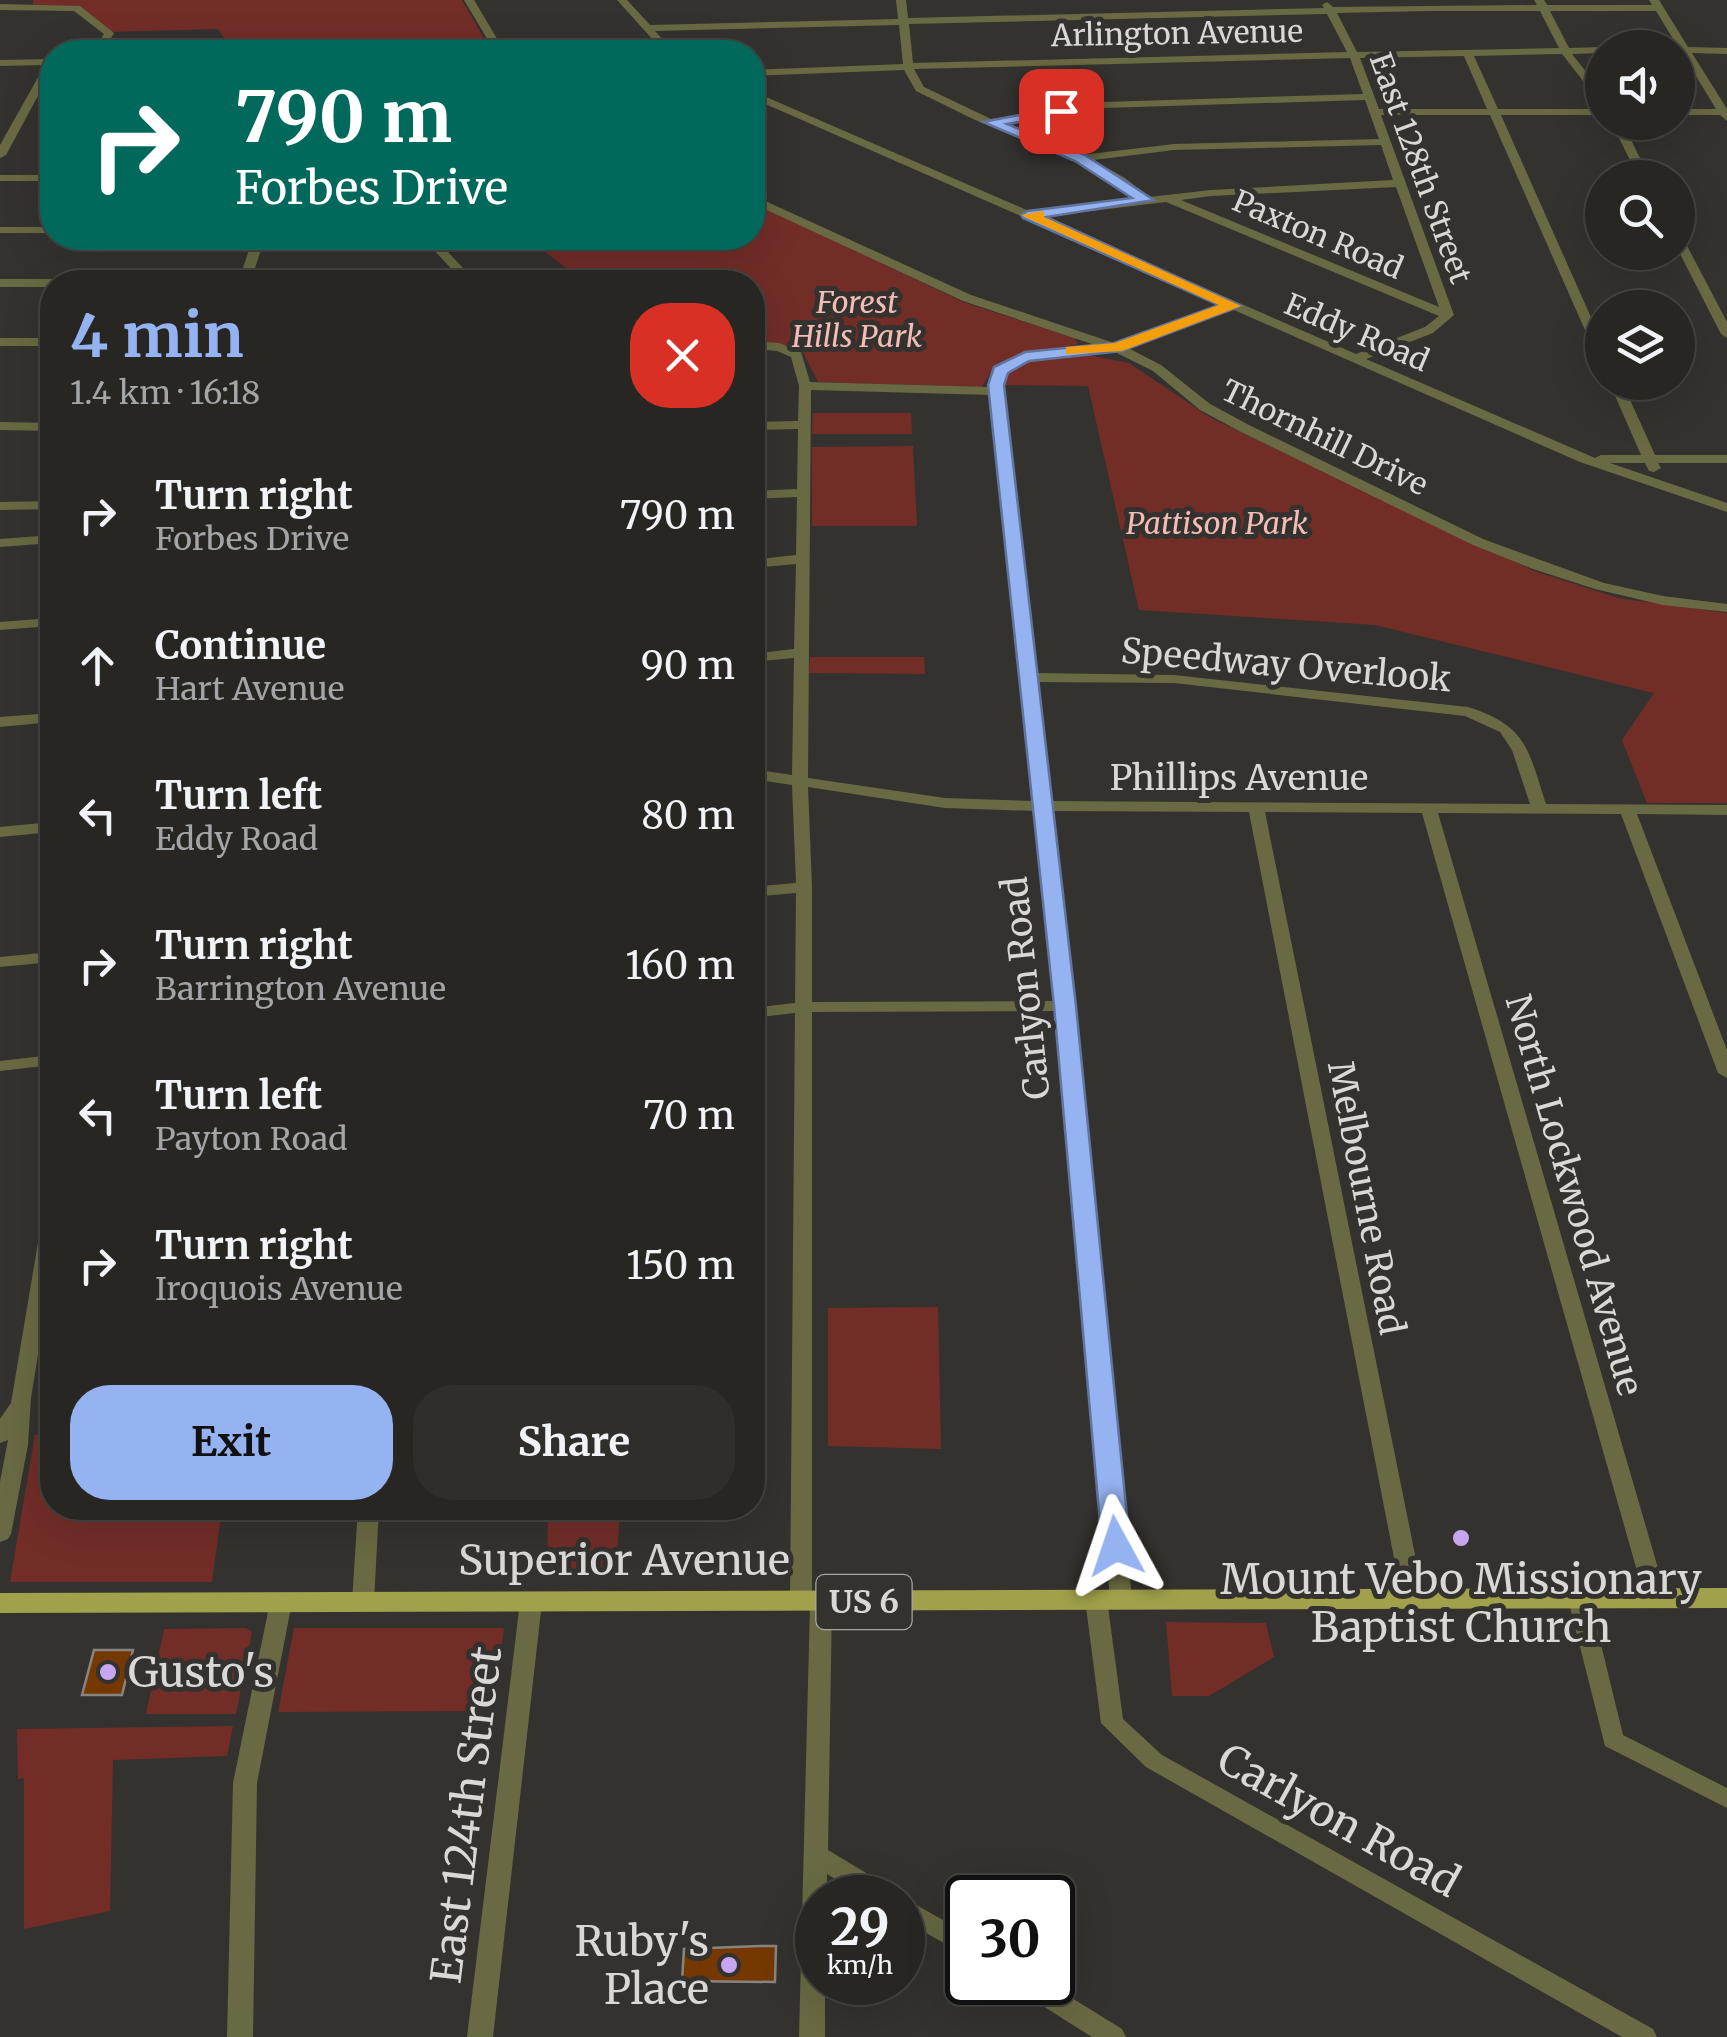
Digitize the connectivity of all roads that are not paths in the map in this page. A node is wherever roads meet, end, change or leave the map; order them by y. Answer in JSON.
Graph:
{"nodes":[{"id":1,"x":469,"y":0,"type":"edge"},
{"id":2,"x":622,"y":0,"type":"edge"},
{"id":3,"x":901,"y":0,"type":"edge"},
{"id":4,"x":1541,"y":4,"type":"edge"},
{"id":5,"x":1656,"y":4,"type":"edge"},
{"id":6,"x":1327,"y":5,"type":"edge"},
{"id":7,"x":0,"y":7,"type":"edge"},
{"id":8,"x":904,"y":21,"type":"junction"},
{"id":9,"x":647,"y":28,"type":"junction"},
{"id":10,"x":1671,"y":30,"type":"edge"},
{"id":11,"x":105,"y":40,"type":"edge"},
{"id":12,"x":493,"y":40,"type":"edge"},
{"id":13,"x":658,"y":40,"type":"edge"},
{"id":14,"x":1565,"y":50,"type":"junction"},
{"id":15,"x":1585,"y":50,"type":"edge"},
{"id":16,"x":1695,"y":50,"type":"edge"},
{"id":17,"x":1467,"y":51,"type":"junction"},
{"id":18,"x":1727,"y":51,"type":"edge"},
{"id":19,"x":1353,"y":53,"type":"junction"},
{"id":20,"x":0,"y":62,"type":"edge"},
{"id":21,"x":40,"y":62,"type":"edge"},
{"id":22,"x":909,"y":68,"type":"junction"},
{"id":23,"x":1695,"y":70,"type":"edge"},
{"id":24,"x":765,"y":72,"type":"edge"},
{"id":25,"x":1585,"y":76,"type":"edge"},
{"id":26,"x":40,"y":84,"type":"edge"},
{"id":27,"x":1370,"y":97,"type":"junction"},
{"id":28,"x":765,"y":100,"type":"edge"},
{"id":29,"x":1375,"y":112,"type":"junction"},
{"id":30,"x":1494,"y":112,"type":"junction"},
{"id":31,"x":1585,"y":112,"type":"edge"},
{"id":32,"x":1695,"y":113,"type":"edge"},
{"id":33,"x":1725,"y":115,"type":"edge"},
{"id":34,"x":0,"y":120,"type":"edge"},
{"id":35,"x":20,"y":120,"type":"junction"},
{"id":36,"x":990,"y":122,"type":"junction"},
{"id":37,"x":1386,"y":142,"type":"junction"},
{"id":38,"x":0,"y":154,"type":"edge"},
{"id":39,"x":1080,"y":158,"type":"junction"},
{"id":40,"x":0,"y":178,"type":"edge"},
{"id":41,"x":40,"y":178,"type":"edge"},
{"id":42,"x":1401,"y":183,"type":"junction"},
{"id":43,"x":1168,"y":198,"type":"junction"},
{"id":44,"x":1146,"y":200,"type":"junction"},
{"id":45,"x":765,"y":204,"type":"edge"},
{"id":46,"x":1028,"y":215,"type":"junction"},
{"id":47,"x":0,"y":230,"type":"edge"},
{"id":48,"x":40,"y":230,"type":"edge"},
{"id":49,"x":440,"y":250,"type":"edge"},
{"id":50,"x":459,"y":270,"type":"edge"},
{"id":51,"x":1694,"y":270,"type":"edge"},
{"id":52,"x":0,"y":283,"type":"edge"},
{"id":53,"x":40,"y":283,"type":"edge"},
{"id":54,"x":1233,"y":306,"type":"junction"},
{"id":55,"x":1448,"y":315,"type":"junction"},
{"id":56,"x":1585,"y":317,"type":"edge"},
{"id":57,"x":1727,"y":334,"type":"edge"},
{"id":58,"x":0,"y":342,"type":"edge"},
{"id":59,"x":40,"y":342,"type":"edge"},
{"id":60,"x":765,"y":346,"type":"edge"},
{"id":61,"x":1117,"y":348,"type":"junction"},
{"id":62,"x":1354,"y":359,"type":"junction"},
{"id":63,"x":805,"y":386,"type":"junction"},
{"id":64,"x":996,"y":391,"type":"junction"},
{"id":65,"x":1623,"y":400,"type":"edge"},
{"id":66,"x":805,"y":425,"type":"junction"},
{"id":67,"x":0,"y":426,"type":"edge"},
{"id":68,"x":765,"y":426,"type":"edge"},
{"id":69,"x":40,"y":427,"type":"edge"},
{"id":70,"x":1585,"y":459,"type":"junction"},
{"id":71,"x":1650,"y":459,"type":"junction"},
{"id":72,"x":1727,"y":459,"type":"edge"},
{"id":73,"x":1664,"y":487,"type":"junction"},
{"id":74,"x":804,"y":493,"type":"junction"},
{"id":75,"x":765,"y":494,"type":"edge"},
{"id":76,"x":40,"y":505,"type":"edge"},
{"id":77,"x":0,"y":506,"type":"edge"},
{"id":78,"x":1727,"y":508,"type":"edge"},
{"id":79,"x":40,"y":540,"type":"edge"},
{"id":80,"x":0,"y":544,"type":"edge"},
{"id":81,"x":803,"y":559,"type":"junction"},
{"id":82,"x":765,"y":563,"type":"edge"},
{"id":83,"x":1727,"y":608,"type":"edge"},
{"id":84,"x":40,"y":623,"type":"edge"},
{"id":85,"x":0,"y":626,"type":"edge"},
{"id":86,"x":802,"y":654,"type":"junction"},
{"id":87,"x":765,"y":657,"type":"edge"},
{"id":88,"x":1028,"y":677,"type":"junction"},
{"id":89,"x":40,"y":719,"type":"edge"},
{"id":90,"x":0,"y":722,"type":"edge"},
{"id":91,"x":765,"y":776,"type":"edge"},
{"id":92,"x":800,"y":782,"type":"junction"},
{"id":93,"x":1041,"y":806,"type":"junction"},
{"id":94,"x":1256,"y":809,"type":"junction"},
{"id":95,"x":1429,"y":809,"type":"junction"},
{"id":96,"x":1540,"y":809,"type":"junction"},
{"id":97,"x":1627,"y":809,"type":"junction"},
{"id":98,"x":1727,"y":810,"type":"edge"},
{"id":99,"x":40,"y":828,"type":"edge"},
{"id":100,"x":0,"y":832,"type":"edge"},
{"id":101,"x":804,"y":887,"type":"junction"},
{"id":102,"x":765,"y":891,"type":"edge"},
{"id":103,"x":40,"y":958,"type":"edge"},
{"id":104,"x":0,"y":962,"type":"edge"},
{"id":105,"x":1065,"y":1006,"type":"junction"},
{"id":106,"x":804,"y":1008,"type":"junction"},
{"id":107,"x":765,"y":1012,"type":"edge"},
{"id":108,"x":40,"y":1061,"type":"edge"},
{"id":109,"x":0,"y":1066,"type":"edge"},
{"id":110,"x":1727,"y":1073,"type":"edge"},
{"id":111,"x":40,"y":1284,"type":"edge"},
{"id":112,"x":21,"y":1398,"type":"junction"},
{"id":113,"x":0,"y":1436,"type":"edge"},
{"id":114,"x":367,"y":1520,"type":"edge"},
{"id":115,"x":0,"y":1534,"type":"edge"},
{"id":116,"x":1727,"y":1598,"type":"edge"},
{"id":117,"x":1109,"y":1599,"type":"junction"},
{"id":118,"x":1413,"y":1599,"type":"junction"},
{"id":119,"x":1656,"y":1599,"type":"junction"},
{"id":120,"x":1578,"y":1600,"type":"junction"},
{"id":121,"x":0,"y":1602,"type":"edge"},
{"id":122,"x":280,"y":1602,"type":"junction"},
{"id":123,"x":363,"y":1602,"type":"junction"},
{"id":124,"x":531,"y":1602,"type":"junction"},
{"id":125,"x":811,"y":1602,"type":"junction"},
{"id":126,"x":1727,"y":1799,"type":"edge"},
{"id":127,"x":814,"y":1854,"type":"junction"},
{"id":128,"x":849,"y":1875,"type":"edge"},
{"id":129,"x":1062,"y":2005,"type":"edge"},
{"id":130,"x":240,"y":2037,"type":"edge"},
{"id":131,"x":480,"y":2037,"type":"edge"},
{"id":132,"x":812,"y":2037,"type":"edge"},
{"id":133,"x":1113,"y":2037,"type":"edge"},
{"id":134,"x":1644,"y":2037,"type":"edge"}],
"edges":[{"from":1,"to":12,"type":"street"},
{"from":2,"to":9,"type":"street"},
{"from":3,"to":8,"type":"street"},
{"from":4,"to":5,"type":"street"},
{"from":4,"to":6,"type":"street"},
{"from":4,"to":14,"type":"street"},
{"from":5,"to":10,"type":"street"},
{"from":6,"to":8,"type":"street"},
{"from":6,"to":19,"type":"street","name":"East 128th Street"},
{"from":7,"to":11,"type":"street"},
{"from":8,"to":9,"type":"street"},
{"from":8,"to":22,"type":"street"},
{"from":9,"to":13,"type":"street"},
{"from":14,"to":15,"type":"street","name":"Arlington Avenue"},
{"from":14,"to":17,"type":"street","name":"Arlington Avenue"},
{"from":14,"to":25,"type":"street"},
{"from":16,"to":18,"type":"street"},
{"from":17,"to":19,"type":"street","name":"Arlington Avenue"},
{"from":17,"to":30,"type":"street"},
{"from":19,"to":22,"type":"street","name":"Arlington Avenue"},
{"from":19,"to":27,"type":"street","name":"East 128th Street"},
{"from":20,"to":21,"type":"street"},
{"from":22,"to":24,"type":"street","name":"Arlington Avenue"},
{"from":22,"to":36,"type":"street"},
{"from":23,"to":33,"type":"street"},
{"from":26,"to":35,"type":"street"},
{"from":27,"to":29,"type":"street","name":"East 128th Street"},
{"from":27,"to":36,"type":"street"},
{"from":28,"to":46,"type":"street","name":"Eddy Road"},
{"from":29,"to":30,"type":"street"},
{"from":29,"to":37,"type":"street","name":"East 128th Street"},
{"from":30,"to":31,"type":"street"},
{"from":30,"to":56,"type":"street"},
{"from":32,"to":33,"type":"street"},
{"from":34,"to":35,"type":"street"},
{"from":35,"to":38,"type":"street"},
{"from":36,"to":39,"type":"street"},
{"from":37,"to":39,"type":"street"},
{"from":37,"to":42,"type":"street","name":"East 128th Street"},
{"from":39,"to":44,"type":"street"},
{"from":40,"to":41,"type":"street"},
{"from":42,"to":43,"type":"street"},
{"from":42,"to":55,"type":"street","name":"East 128th Street"},
{"from":43,"to":44,"type":"street"},
{"from":43,"to":55,"type":"street","name":"Paxton Road"},
{"from":44,"to":46,"type":"street"},
{"from":45,"to":61,"type":"street","name":"Thornhill Drive"},
{"from":46,"to":54,"type":"street","name":"Eddy Road"},
{"from":47,"to":48,"type":"street"},
{"from":49,"to":50,"type":"street"},
{"from":51,"to":57,"type":"street"},
{"from":52,"to":53,"type":"street"},
{"from":54,"to":61,"type":"street"},
{"from":54,"to":62,"type":"street","name":"Eddy Road"},
{"from":55,"to":62,"type":"street","name":"East 128th Street"},
{"from":58,"to":59,"type":"street"},
{"from":60,"to":63,"type":"street"},
{"from":61,"to":64,"type":"street","name":"Carlyon Road"},
{"from":61,"to":83,"type":"street","name":"Thornhill Drive"},
{"from":62,"to":70,"type":"street","name":"Eddy Road"},
{"from":63,"to":64,"type":"street"},
{"from":63,"to":66,"type":"street"},
{"from":64,"to":88,"type":"street","name":"Carlyon Road"},
{"from":65,"to":71,"type":"street"},
{"from":66,"to":68,"type":"street"},
{"from":66,"to":74,"type":"street"},
{"from":67,"to":69,"type":"street"},
{"from":70,"to":71,"type":"street"},
{"from":70,"to":73,"type":"street","name":"Eddy Road"},
{"from":71,"to":72,"type":"street"},
{"from":71,"to":73,"type":"street"},
{"from":73,"to":78,"type":"street","name":"Eddy Road"},
{"from":74,"to":75,"type":"street"},
{"from":74,"to":81,"type":"street"},
{"from":76,"to":77,"type":"street"},
{"from":79,"to":80,"type":"street"},
{"from":81,"to":82,"type":"street"},
{"from":81,"to":86,"type":"street"},
{"from":84,"to":85,"type":"street"},
{"from":86,"to":87,"type":"street"},
{"from":86,"to":92,"type":"street"},
{"from":88,"to":93,"type":"street","name":"Carlyon Road"},
{"from":88,"to":96,"type":"street","name":"Speedway Overlook"},
{"from":89,"to":90,"type":"street"},
{"from":91,"to":92,"type":"street","name":"Phillips Avenue"},
{"from":92,"to":93,"type":"street","name":"Phillips Avenue"},
{"from":92,"to":101,"type":"street"},
{"from":93,"to":94,"type":"street","name":"Phillips Avenue"},
{"from":93,"to":105,"type":"street","name":"Carlyon Road"},
{"from":94,"to":95,"type":"street","name":"Phillips Avenue"},
{"from":94,"to":118,"type":"street","name":"Melbourne Road"},
{"from":95,"to":96,"type":"street","name":"Phillips Avenue"},
{"from":95,"to":119,"type":"street","name":"North Lockwood Avenue"},
{"from":96,"to":97,"type":"street","name":"Phillips Avenue"},
{"from":97,"to":98,"type":"street","name":"Phillips Avenue"},
{"from":97,"to":110,"type":"street"},
{"from":99,"to":100,"type":"street"},
{"from":101,"to":102,"type":"street"},
{"from":101,"to":106,"type":"street"},
{"from":103,"to":104,"type":"street"},
{"from":105,"to":106,"type":"street"},
{"from":105,"to":117,"type":"street","name":"Carlyon Road"},
{"from":106,"to":107,"type":"street"},
{"from":106,"to":125,"type":"street"},
{"from":108,"to":109,"type":"street"},
{"from":111,"to":112,"type":"street"},
{"from":112,"to":113,"type":"street"},
{"from":112,"to":115,"type":"street"},
{"from":114,"to":123,"type":"street"},
{"from":116,"to":119,"type":"main road","name":"Superior Avenue","number":"US 6"},
{"from":117,"to":118,"type":"main road","name":"Superior Avenue","number":"US 6"},
{"from":117,"to":125,"type":"main road","name":"Superior Avenue","number":"US 6"},
{"from":117,"to":134,"type":"street","name":"Carlyon Road"},
{"from":118,"to":120,"type":"main road","name":"Superior Avenue","number":"US 6"},
{"from":119,"to":120,"type":"main road","name":"Superior Avenue","number":"US 6"},
{"from":120,"to":126,"type":"street"},
{"from":121,"to":122,"type":"main road","name":"Superior Avenue","number":"US 6"},
{"from":122,"to":123,"type":"main road","name":"Superior Avenue","number":"US 6"},
{"from":122,"to":130,"type":"street"},
{"from":123,"to":124,"type":"main road","name":"Superior Avenue","number":"US 6"},
{"from":124,"to":125,"type":"main road","name":"Superior Avenue","number":"US 6"},
{"from":124,"to":131,"type":"street","name":"East 124th Street"},
{"from":125,"to":127,"type":"street"},
{"from":127,"to":128,"type":"street"},
{"from":127,"to":132,"type":"street"},
{"from":129,"to":133,"type":"street"}]}
